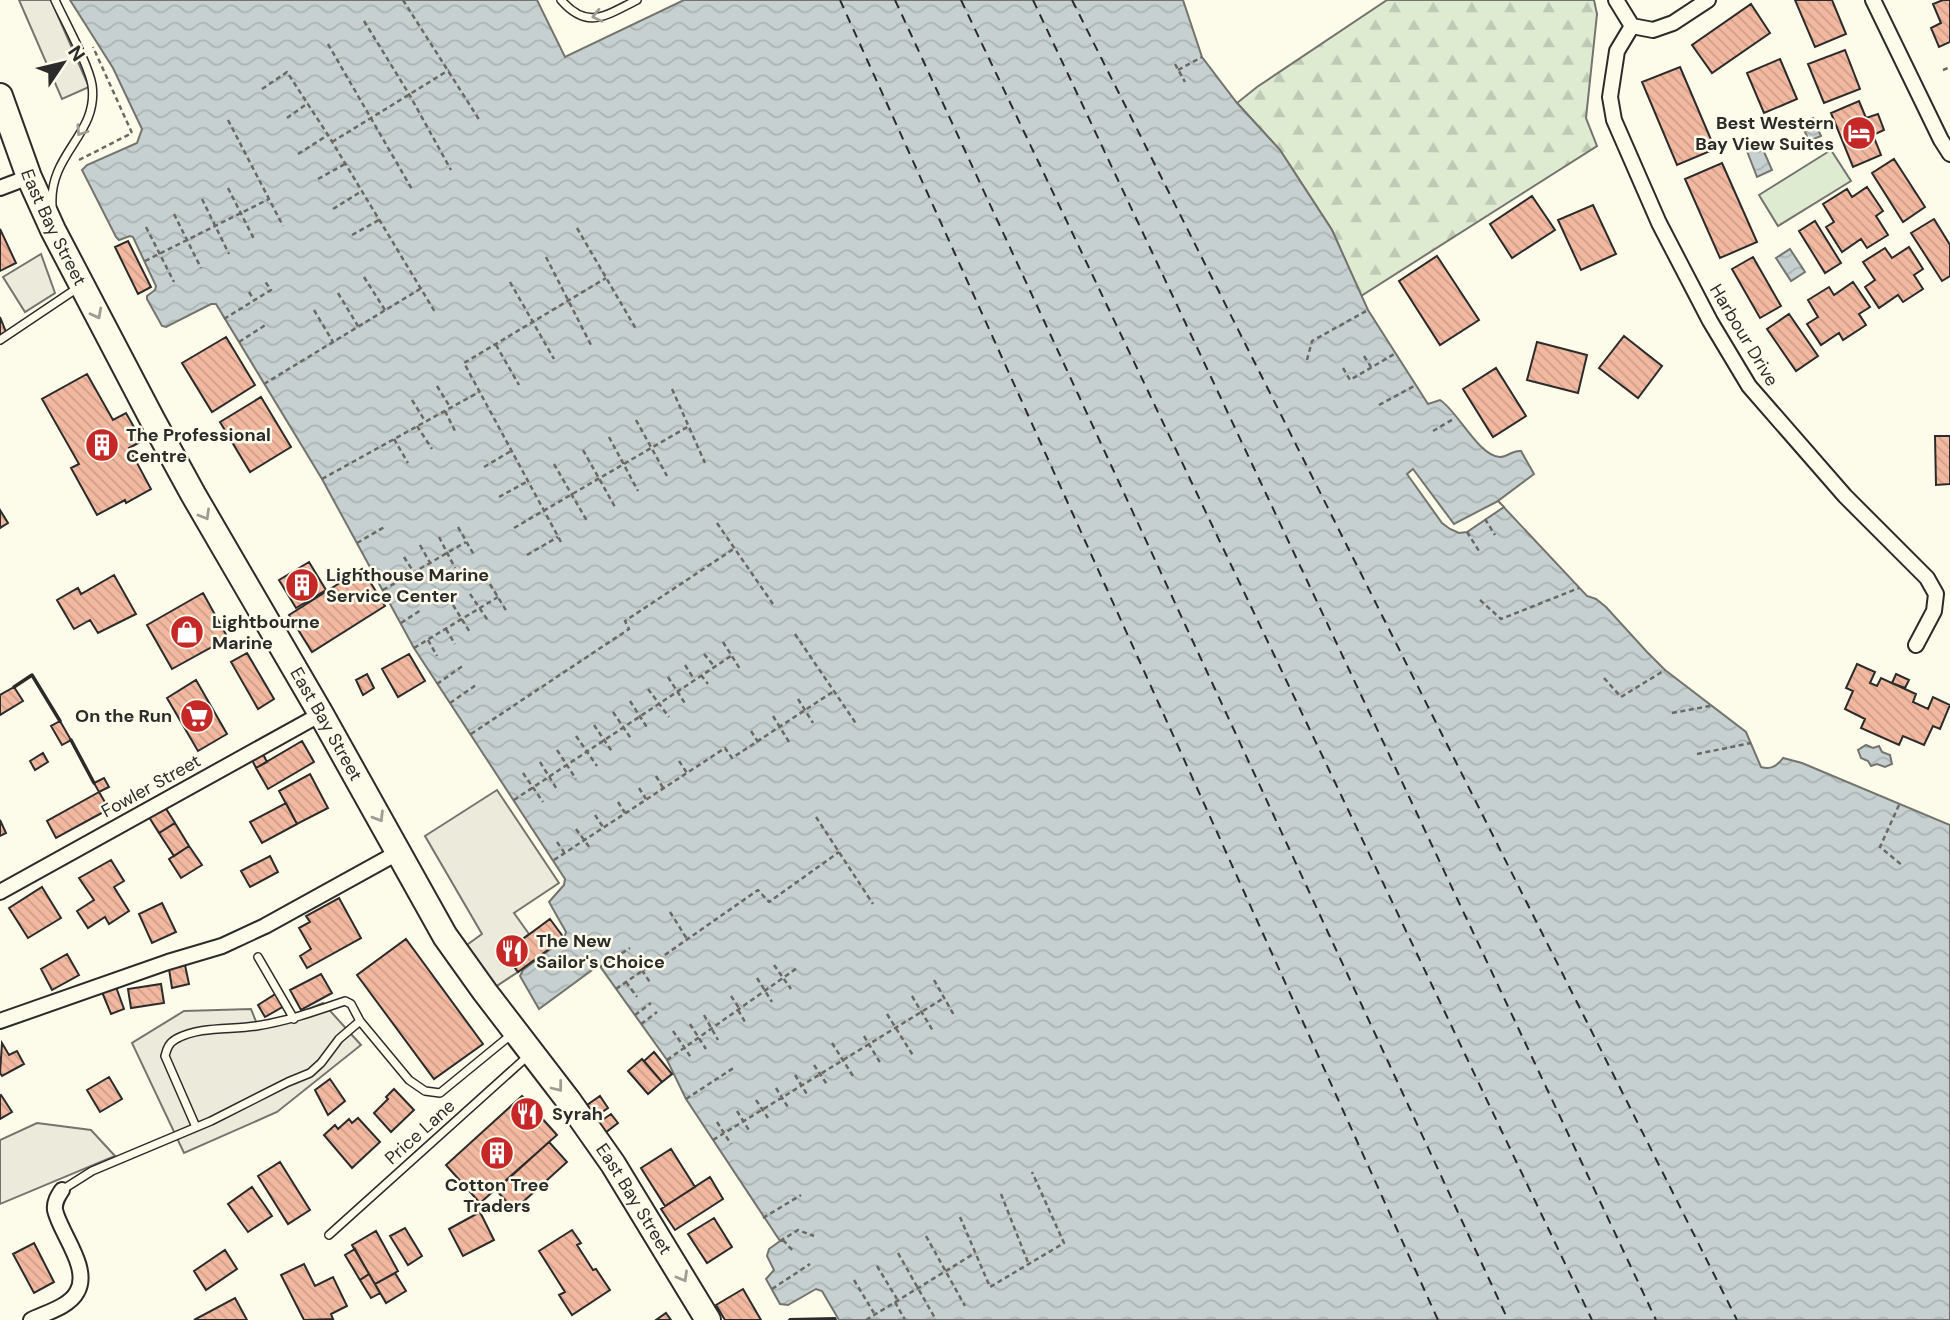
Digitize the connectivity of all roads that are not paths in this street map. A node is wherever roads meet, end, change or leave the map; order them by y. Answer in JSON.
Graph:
{"nodes":[{"id":1,"x":55,"y":0,"type":"edge"},
{"id":2,"x":561,"y":0,"type":"edge"},
{"id":3,"x":637,"y":0,"type":"edge"},
{"id":4,"x":1616,"y":0,"type":"edge"},
{"id":5,"x":1708,"y":0,"type":"edge"},
{"id":6,"x":1873,"y":0,"type":"edge"},
{"id":7,"x":1632,"y":26,"type":"junction"},
{"id":8,"x":0,"y":96,"type":"edge"},
{"id":9,"x":1950,"y":154,"type":"edge"},
{"id":10,"x":29,"y":177,"type":"junction"},
{"id":11,"x":0,"y":188,"type":"edge"},
{"id":12,"x":53,"y":230,"type":"junction"},
{"id":13,"x":82,"y":285,"type":"junction"},
{"id":14,"x":0,"y":340,"type":"edge"},
{"id":15,"x":1916,"y":645,"type":"dead end"},
{"id":16,"x":321,"y":714,"type":"junction"},
{"id":17,"x":399,"y":852,"type":"junction"},
{"id":18,"x":0,"y":892,"type":"edge"},
{"id":19,"x":258,"y":957,"type":"dead end"},
{"id":20,"x":294,"y":1019,"type":"junction"},
{"id":21,"x":0,"y":1021,"type":"edge"},
{"id":22,"x":360,"y":1021,"type":"junction"},
{"id":23,"x":515,"y":1032,"type":"junction"},
{"id":24,"x":531,"y":1052,"type":"junction"},
{"id":25,"x":196,"y":1127,"type":"junction"},
{"id":26,"x":62,"y":1189,"type":"joint"},
{"id":27,"x":329,"y":1235,"type":"dead end"},
{"id":28,"x":31,"y":1320,"type":"edge"},
{"id":29,"x":708,"y":1320,"type":"edge"}],
"edges":[{"from":1,"to":12,"type":"lane","one_way":true},
{"from":3,"to":2,"type":"lane","one_way":true},
{"from":4,"to":7,"type":"street"},
{"from":5,"to":7,"type":"street"},
{"from":6,"to":9,"type":"street"},
{"from":7,"to":15,"type":"street","name":"Harbour Drive"},
{"from":8,"to":10,"type":"highway","name":"East Bay Street"},
{"from":10,"to":11,"type":"street"},
{"from":10,"to":12,"type":"highway","name":"East Bay Street"},
{"from":12,"to":13,"type":"highway","name":"East Bay Street"},
{"from":13,"to":14,"type":"lane"},
{"from":13,"to":16,"type":"highway","name":"East Bay Street","one_way":true},
{"from":16,"to":17,"type":"highway","name":"East Bay Street","one_way":true},
{"from":16,"to":18,"type":"street","name":"Fowler Street"},
{"from":17,"to":21,"type":"street"},
{"from":17,"to":23,"type":"highway","name":"East Bay Street"},
{"from":19,"to":20,"type":"lane"},
{"from":20,"to":22,"type":"lane"},
{"from":20,"to":25,"type":"lane"},
{"from":22,"to":23,"type":"lane"},
{"from":22,"to":25,"type":"lane"},
{"from":23,"to":24,"type":"highway","name":"East Bay Street"},
{"from":24,"to":27,"type":"lane","name":"Price Lane"},
{"from":24,"to":29,"type":"highway","name":"East Bay Street","one_way":true},
{"from":25,"to":26,"type":"lane"},
{"from":26,"to":28,"type":"street"}]}
